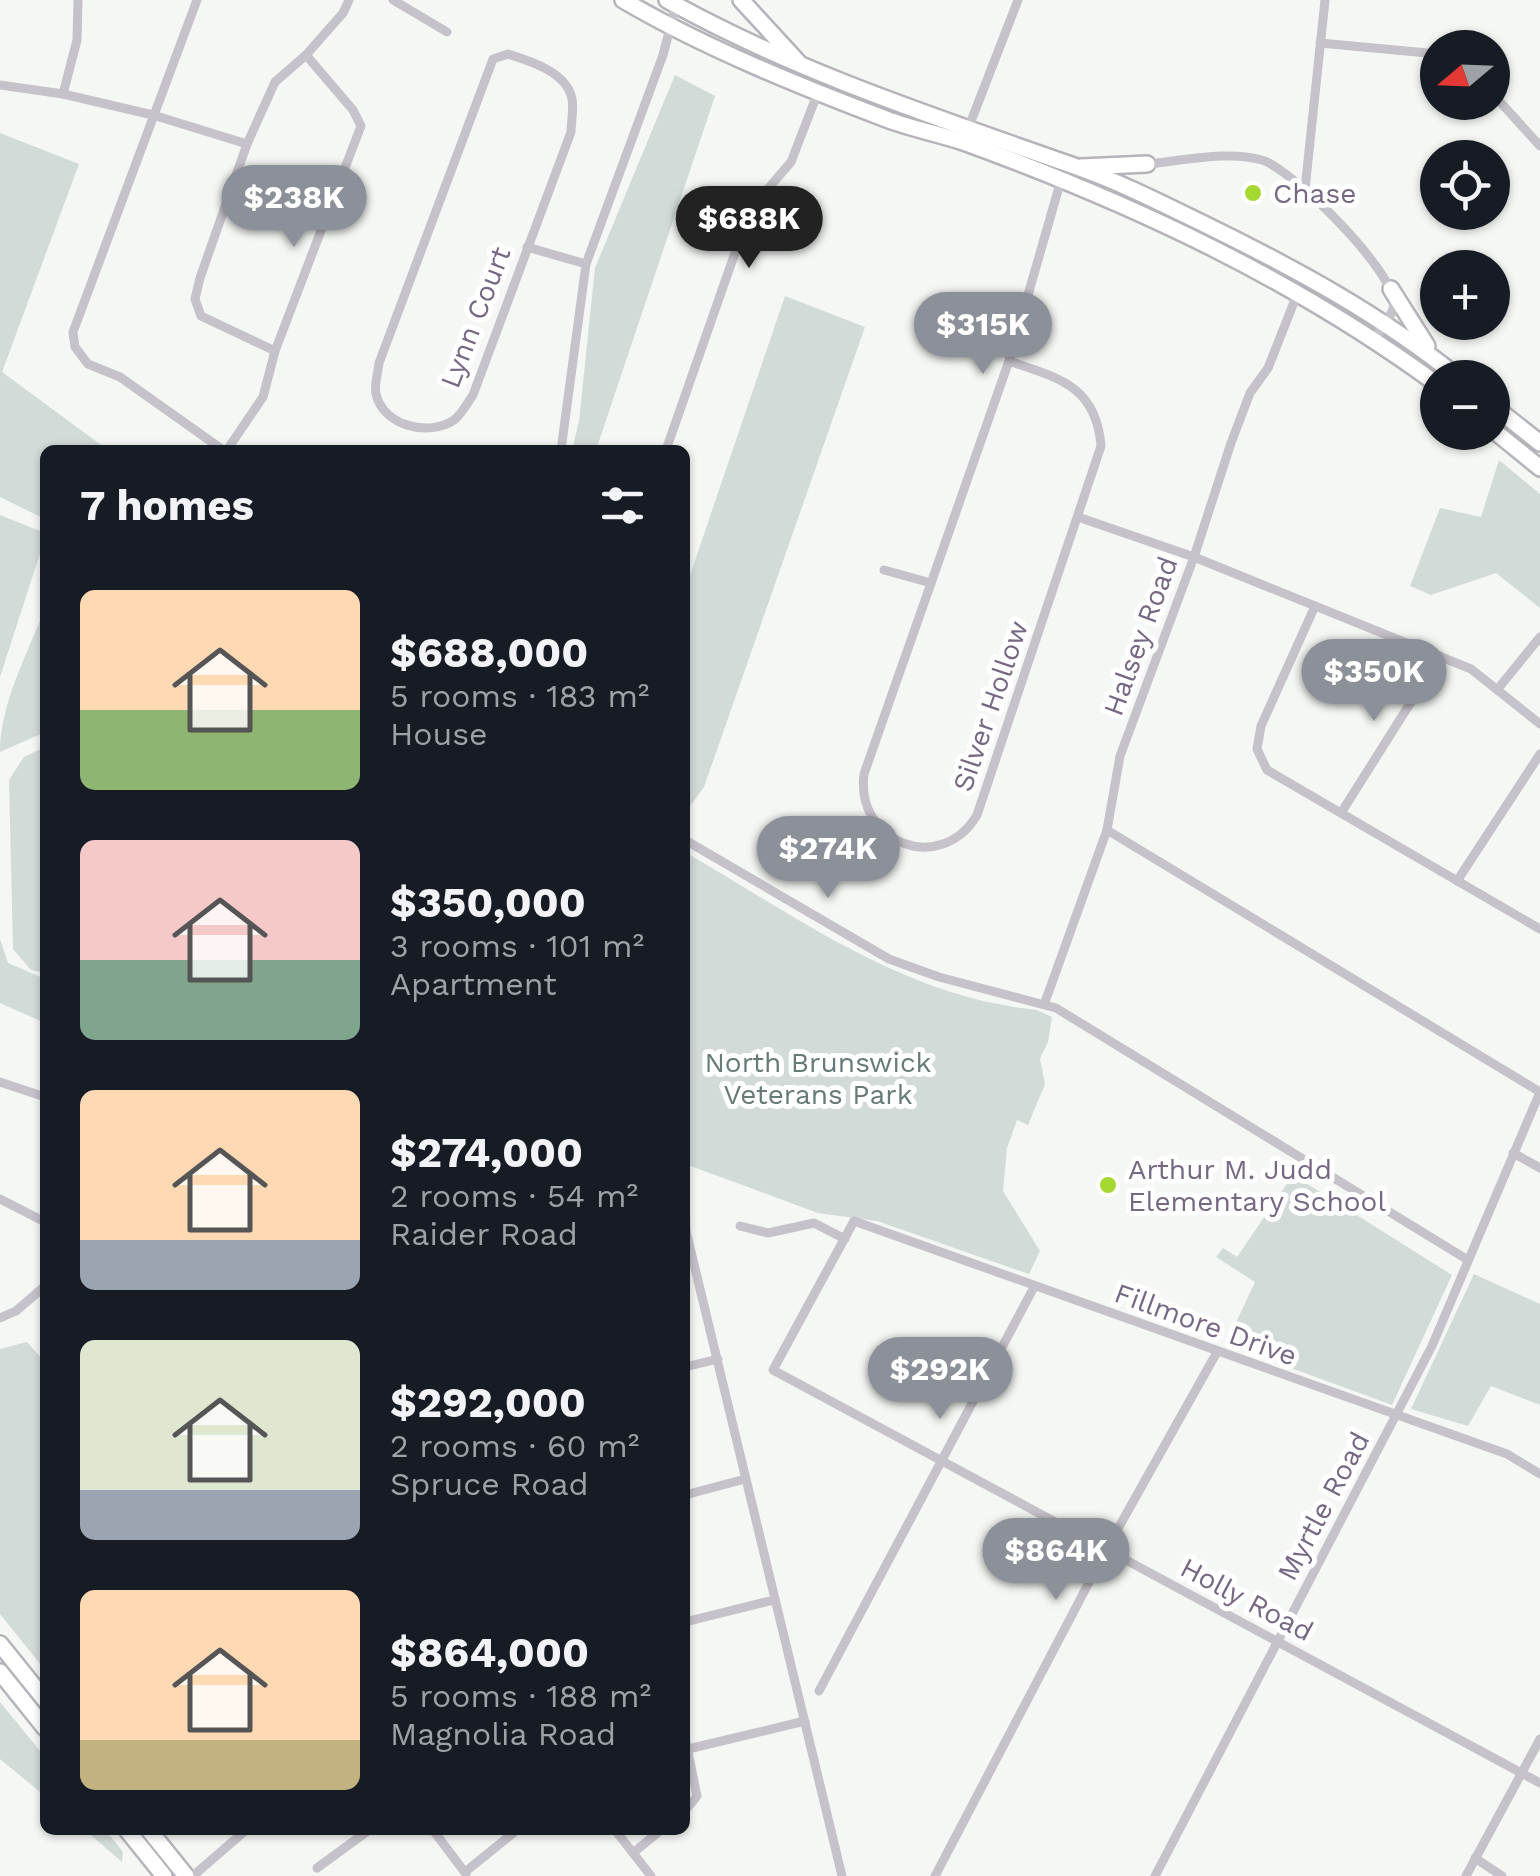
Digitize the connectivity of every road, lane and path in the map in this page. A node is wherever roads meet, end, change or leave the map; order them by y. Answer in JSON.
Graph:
{"nodes":[{"id":1,"x":78,"y":0,"type":"edge"},
{"id":2,"x":197,"y":0,"type":"edge"},
{"id":3,"x":349,"y":0,"type":"edge"},
{"id":4,"x":393,"y":0,"type":"edge"},
{"id":5,"x":623,"y":0,"type":"edge"},
{"id":6,"x":741,"y":0,"type":"edge"},
{"id":7,"x":1018,"y":0,"type":"edge"},
{"id":8,"x":1325,"y":0,"type":"edge"},
{"id":9,"x":674,"y":2,"type":"edge"},
{"id":10,"x":671,"y":27,"type":"junction"},
{"id":11,"x":447,"y":32,"type":"dead end"},
{"id":12,"x":1320,"y":43,"type":"junction"},
{"id":13,"x":1420,"y":52,"type":"edge"},
{"id":14,"x":306,"y":56,"type":"junction"},
{"id":15,"x":800,"y":65,"type":"junction"},
{"id":16,"x":0,"y":85,"type":"edge"},
{"id":17,"x":818,"y":92,"type":"junction"},
{"id":18,"x":63,"y":94,"type":"junction"},
{"id":19,"x":1510,"y":113,"type":"edge"},
{"id":20,"x":153,"y":115,"type":"junction"},
{"id":21,"x":966,"y":136,"type":"junction"},
{"id":22,"x":247,"y":144,"type":"junction"},
{"id":23,"x":1540,"y":146,"type":"edge"},
{"id":24,"x":1147,"y":164,"type":"junction"},
{"id":25,"x":1078,"y":167,"type":"junction"},
{"id":26,"x":1062,"y":180,"type":"junction"},
{"id":27,"x":1305,"y":189,"type":"junction"},
{"id":28,"x":1140,"y":193,"type":"junction"},
{"id":29,"x":527,"y":247,"type":"junction"},
{"id":30,"x":586,"y":264,"type":"junction"},
{"id":31,"x":1391,"y":290,"type":"junction"},
{"id":32,"x":1298,"y":292,"type":"junction"},
{"id":33,"x":1386,"y":322,"type":"junction"},
{"id":34,"x":1376,"y":340,"type":"junction"},
{"id":35,"x":275,"y":351,"type":"junction"},
{"id":36,"x":1437,"y":360,"type":"edge"},
{"id":37,"x":1437,"y":360,"type":"edge"},
{"id":38,"x":1009,"y":361,"type":"junction"},
{"id":39,"x":1420,"y":371,"type":"edge"},
{"id":40,"x":1510,"y":420,"type":"edge"},
{"id":41,"x":1510,"y":443,"type":"edge"},
{"id":42,"x":1540,"y":444,"type":"edge"},
{"id":43,"x":218,"y":445,"type":"edge"},
{"id":44,"x":229,"y":445,"type":"edge"},
{"id":45,"x":562,"y":445,"type":"edge"},
{"id":46,"x":668,"y":445,"type":"edge"},
{"id":47,"x":1540,"y":468,"type":"edge"},
{"id":48,"x":1078,"y":517,"type":"junction"},
{"id":49,"x":1194,"y":557,"type":"junction"},
{"id":50,"x":884,"y":570,"type":"dead end"},
{"id":51,"x":931,"y":584,"type":"junction"},
{"id":52,"x":1315,"y":606,"type":"junction"},
{"id":53,"x":1540,"y":637,"type":"edge"},
{"id":54,"x":1440,"y":656,"type":"junction"},
{"id":55,"x":1497,"y":690,"type":"junction"},
{"id":56,"x":1540,"y":724,"type":"edge"},
{"id":57,"x":1540,"y":754,"type":"edge"},
{"id":58,"x":1341,"y":813,"type":"junction"},
{"id":59,"x":1107,"y":830,"type":"junction"},
{"id":60,"x":690,"y":843,"type":"edge"},
{"id":61,"x":1457,"y":881,"type":"junction"},
{"id":62,"x":1540,"y":929,"type":"edge"},
{"id":63,"x":1044,"y":1002,"type":"junction"},
{"id":64,"x":0,"y":1082,"type":"edge"},
{"id":65,"x":1540,"y":1092,"type":"edge"},
{"id":66,"x":40,"y":1095,"type":"edge"},
{"id":67,"x":1513,"y":1153,"type":"junction"},
{"id":68,"x":1540,"y":1168,"type":"edge"},
{"id":69,"x":0,"y":1199,"type":"edge"},
{"id":70,"x":40,"y":1219,"type":"edge"},
{"id":71,"x":740,"y":1226,"type":"dead end"},
{"id":72,"x":845,"y":1238,"type":"junction"},
{"id":73,"x":690,"y":1247,"type":"edge"},
{"id":74,"x":1468,"y":1260,"type":"junction"},
{"id":75,"x":1034,"y":1286,"type":"junction"},
{"id":76,"x":40,"y":1290,"type":"edge"},
{"id":77,"x":0,"y":1318,"type":"edge"},
{"id":78,"x":1218,"y":1352,"type":"junction"},
{"id":79,"x":718,"y":1359,"type":"junction"},
{"id":80,"x":690,"y":1366,"type":"edge"},
{"id":81,"x":1396,"y":1416,"type":"junction"},
{"id":82,"x":941,"y":1460,"type":"junction"},
{"id":83,"x":1540,"y":1474,"type":"edge"},
{"id":84,"x":745,"y":1479,"type":"junction"},
{"id":85,"x":690,"y":1494,"type":"edge"},
{"id":86,"x":1106,"y":1550,"type":"junction"},
{"id":87,"x":774,"y":1600,"type":"junction"},
{"id":88,"x":690,"y":1621,"type":"edge"},
{"id":89,"x":1277,"y":1640,"type":"junction"},
{"id":90,"x":0,"y":1644,"type":"edge"},
{"id":91,"x":0,"y":1672,"type":"edge"},
{"id":92,"x":819,"y":1691,"type":"dead end"},
{"id":93,"x":40,"y":1694,"type":"edge"},
{"id":94,"x":805,"y":1721,"type":"junction"},
{"id":95,"x":40,"y":1722,"type":"edge"},
{"id":96,"x":1540,"y":1738,"type":"edge"},
{"id":97,"x":690,"y":1742,"type":"edge"},
{"id":98,"x":690,"y":1762,"type":"edge"},
{"id":99,"x":1522,"y":1773,"type":"junction"},
{"id":100,"x":1540,"y":1783,"type":"edge"},
{"id":101,"x":690,"y":1805,"type":"edge"},
{"id":102,"x":131,"y":1835,"type":"edge"},
{"id":103,"x":153,"y":1835,"type":"edge"},
{"id":104,"x":240,"y":1835,"type":"edge"},
{"id":105,"x":362,"y":1835,"type":"edge"},
{"id":106,"x":438,"y":1835,"type":"edge"},
{"id":107,"x":512,"y":1835,"type":"edge"},
{"id":108,"x":620,"y":1835,"type":"edge"},
{"id":109,"x":656,"y":1835,"type":"edge"},
{"id":110,"x":633,"y":1853,"type":"junction"},
{"id":111,"x":1475,"y":1858,"type":"junction"},
{"id":112,"x":317,"y":1868,"type":"dead end"},
{"id":113,"x":466,"y":1874,"type":"edge"},
{"id":114,"x":164,"y":1876,"type":"edge"},
{"id":115,"x":189,"y":1876,"type":"edge"},
{"id":116,"x":650,"y":1876,"type":"edge"},
{"id":117,"x":842,"y":1876,"type":"edge"},
{"id":118,"x":934,"y":1876,"type":"edge"},
{"id":119,"x":1155,"y":1876,"type":"edge"},
{"id":120,"x":1466,"y":1876,"type":"edge"},
{"id":121,"x":1502,"y":1876,"type":"edge"}],
"edges":[{"from":1,"to":18,"type":"street"},
{"from":2,"to":20,"type":"street"},
{"from":3,"to":14,"type":"street"},
{"from":4,"to":11,"type":"street"},
{"from":5,"to":10,"type":"highway"},
{"from":6,"to":15,"type":"highway"},
{"from":7,"to":21,"type":"street"},
{"from":8,"to":12,"type":"street"},
{"from":9,"to":10,"type":"street"},
{"from":9,"to":15,"type":"highway"},
{"from":10,"to":17,"type":"highway"},
{"from":10,"to":30,"type":"street"},
{"from":12,"to":13,"type":"street"},
{"from":12,"to":27,"type":"street"},
{"from":14,"to":22,"type":"street"},
{"from":14,"to":35,"type":"street"},
{"from":15,"to":21,"type":"highway"},
{"from":16,"to":18,"type":"street"},
{"from":17,"to":21,"type":"highway"},
{"from":17,"to":46,"type":"street"},
{"from":18,"to":20,"type":"street"},
{"from":19,"to":23,"type":"street"},
{"from":20,"to":22,"type":"street"},
{"from":20,"to":43,"type":"street"},
{"from":21,"to":25,"type":"highway"},
{"from":21,"to":26,"type":"highway"},
{"from":22,"to":35,"type":"street"},
{"from":24,"to":25,"type":"highway"},
{"from":24,"to":27,"type":"street"},
{"from":24,"to":28,"type":"highway"},
{"from":25,"to":28,"type":"highway"},
{"from":26,"to":32,"type":"highway"},
{"from":26,"to":38,"type":"street","name":"Silver Hollow"},
{"from":27,"to":31,"type":"street"},
{"from":28,"to":33,"type":"highway"},
{"from":29,"to":29,"type":"street","name":"Lynn Court"},
{"from":29,"to":30,"type":"street"},
{"from":30,"to":45,"type":"street"},
{"from":31,"to":33,"type":"street"},
{"from":31,"to":36,"type":"highway"},
{"from":32,"to":34,"type":"highway"},
{"from":32,"to":49,"type":"street","name":"Halsey Road"},
{"from":33,"to":34,"type":"street"},
{"from":33,"to":37,"type":"highway"},
{"from":34,"to":39,"type":"highway"},
{"from":35,"to":44,"type":"street"},
{"from":38,"to":48,"type":"street","name":"Silver Hollow"},
{"from":38,"to":51,"type":"street","name":"Silver Hollow"},
{"from":40,"to":42,"type":"highway"},
{"from":41,"to":47,"type":"highway"},
{"from":48,"to":49,"type":"street"},
{"from":48,"to":51,"type":"street","name":"Silver Hollow"},
{"from":49,"to":52,"type":"street"},
{"from":49,"to":59,"type":"street","name":"Halsey Road"},
{"from":50,"to":51,"type":"street"},
{"from":52,"to":54,"type":"street"},
{"from":52,"to":58,"type":"street"},
{"from":53,"to":55,"type":"street"},
{"from":54,"to":55,"type":"street"},
{"from":54,"to":58,"type":"street"},
{"from":55,"to":56,"type":"street"},
{"from":57,"to":61,"type":"street"},
{"from":58,"to":61,"type":"street"},
{"from":59,"to":63,"type":"street","name":"Halsey Road"},
{"from":59,"to":65,"type":"street"},
{"from":60,"to":63,"type":"street"},
{"from":61,"to":62,"type":"street"},
{"from":63,"to":74,"type":"street"},
{"from":64,"to":66,"type":"street"},
{"from":65,"to":67,"type":"street","name":"Myrtle Road"},
{"from":67,"to":68,"type":"street"},
{"from":67,"to":74,"type":"street","name":"Myrtle Road"},
{"from":69,"to":70,"type":"street"},
{"from":71,"to":72,"type":"street"},
{"from":72,"to":75,"type":"street","name":"Fillmore Drive"},
{"from":72,"to":82,"type":"street","name":"Holly Road"},
{"from":73,"to":79,"type":"street"},
{"from":74,"to":81,"type":"street","name":"Myrtle Road"},
{"from":75,"to":78,"type":"street","name":"Fillmore Drive"},
{"from":75,"to":82,"type":"street"},
{"from":76,"to":77,"type":"street"},
{"from":78,"to":81,"type":"street","name":"Fillmore Drive"},
{"from":78,"to":86,"type":"street"},
{"from":79,"to":80,"type":"street"},
{"from":79,"to":84,"type":"street"},
{"from":81,"to":83,"type":"street","name":"Fillmore Drive"},
{"from":81,"to":89,"type":"street","name":"Myrtle Road"},
{"from":82,"to":86,"type":"street","name":"Holly Road"},
{"from":82,"to":92,"type":"street"},
{"from":84,"to":85,"type":"street"},
{"from":84,"to":87,"type":"street"},
{"from":86,"to":89,"type":"street","name":"Holly Road"},
{"from":86,"to":118,"type":"street"},
{"from":87,"to":88,"type":"street"},
{"from":87,"to":94,"type":"street"},
{"from":89,"to":99,"type":"street","name":"Holly Road"},
{"from":89,"to":119,"type":"street","name":"Myrtle Road"},
{"from":90,"to":93,"type":"highway"},
{"from":91,"to":95,"type":"highway"},
{"from":94,"to":97,"type":"street"},
{"from":94,"to":117,"type":"street"},
{"from":96,"to":99,"type":"street"},
{"from":98,"to":101,"type":"street"},
{"from":99,"to":100,"type":"street","name":"Holly Road"},
{"from":99,"to":111,"type":"street"},
{"from":102,"to":114,"type":"highway"},
{"from":103,"to":115,"type":"highway"},
{"from":104,"to":115,"type":"street"},
{"from":105,"to":112,"type":"street"},
{"from":106,"to":113,"type":"street"},
{"from":107,"to":113,"type":"street"},
{"from":108,"to":110,"type":"street"},
{"from":109,"to":110,"type":"street"},
{"from":110,"to":116,"type":"street"},
{"from":111,"to":120,"type":"street"},
{"from":111,"to":121,"type":"street"}]}
